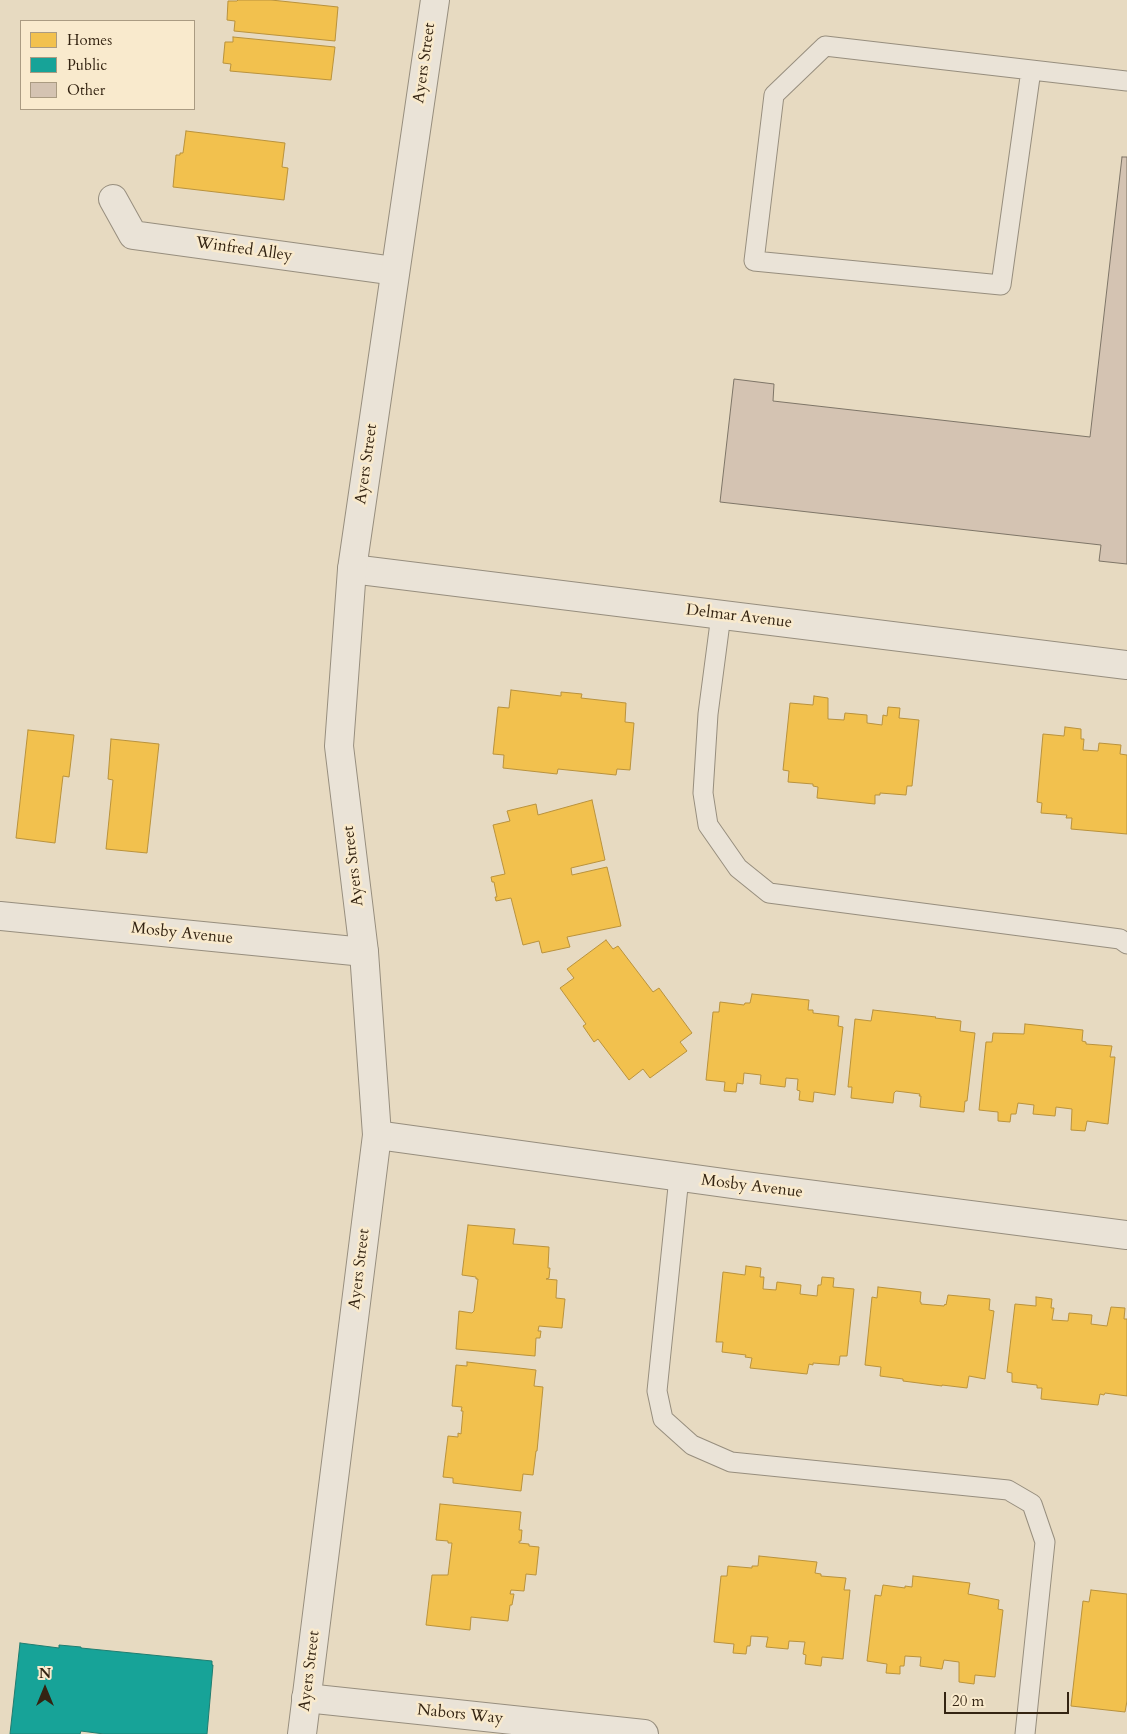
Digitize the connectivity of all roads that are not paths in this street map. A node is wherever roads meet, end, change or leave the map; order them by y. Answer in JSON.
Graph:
{"nodes":[{"id":1,"x":435,"y":0,"type":"edge"},
{"id":2,"x":1031,"y":70,"type":"junction"},
{"id":3,"x":1127,"y":81,"type":"edge"},
{"id":4,"x":113,"y":199,"type":"dead end"},
{"id":5,"x":395,"y":271,"type":"junction"},
{"id":6,"x":352,"y":569,"type":"junction"},
{"id":7,"x":722,"y":615,"type":"junction"},
{"id":8,"x":1127,"y":665,"type":"edge"},
{"id":9,"x":0,"y":916,"type":"edge"},
{"id":10,"x":1127,"y":944,"type":"edge"},
{"id":11,"x":364,"y":952,"type":"junction"},
{"id":12,"x":377,"y":1135,"type":"junction"},
{"id":13,"x":679,"y":1178,"type":"junction"},
{"id":14,"x":1127,"y":1235,"type":"edge"},
{"id":15,"x":306,"y":1698,"type":"junction"},
{"id":16,"x":302,"y":1734,"type":"edge"},
{"id":17,"x":644,"y":1734,"type":"edge"},
{"id":18,"x":1025,"y":1734,"type":"edge"}],
"edges":[{"from":1,"to":5,"type":"street","name":"Ayers Street"},
{"from":2,"to":2,"type":"lane"},
{"from":2,"to":3,"type":"lane"},
{"from":4,"to":5,"type":"street","name":"Winfred Alley"},
{"from":5,"to":6,"type":"street","name":"Ayers Street"},
{"from":6,"to":7,"type":"street","name":"Delmar Avenue"},
{"from":6,"to":11,"type":"street","name":"Ayers Street"},
{"from":7,"to":8,"type":"street","name":"Delmar Avenue"},
{"from":7,"to":10,"type":"lane"},
{"from":9,"to":11,"type":"street","name":"Mosby Avenue"},
{"from":11,"to":12,"type":"street","name":"Ayers Street"},
{"from":12,"to":13,"type":"street","name":"Mosby Avenue"},
{"from":12,"to":15,"type":"street","name":"Ayers Street"},
{"from":13,"to":14,"type":"street","name":"Mosby Avenue"},
{"from":13,"to":18,"type":"lane"},
{"from":15,"to":16,"type":"street","name":"Ayers Street"},
{"from":15,"to":17,"type":"street","name":"Nabors Way"}]}
